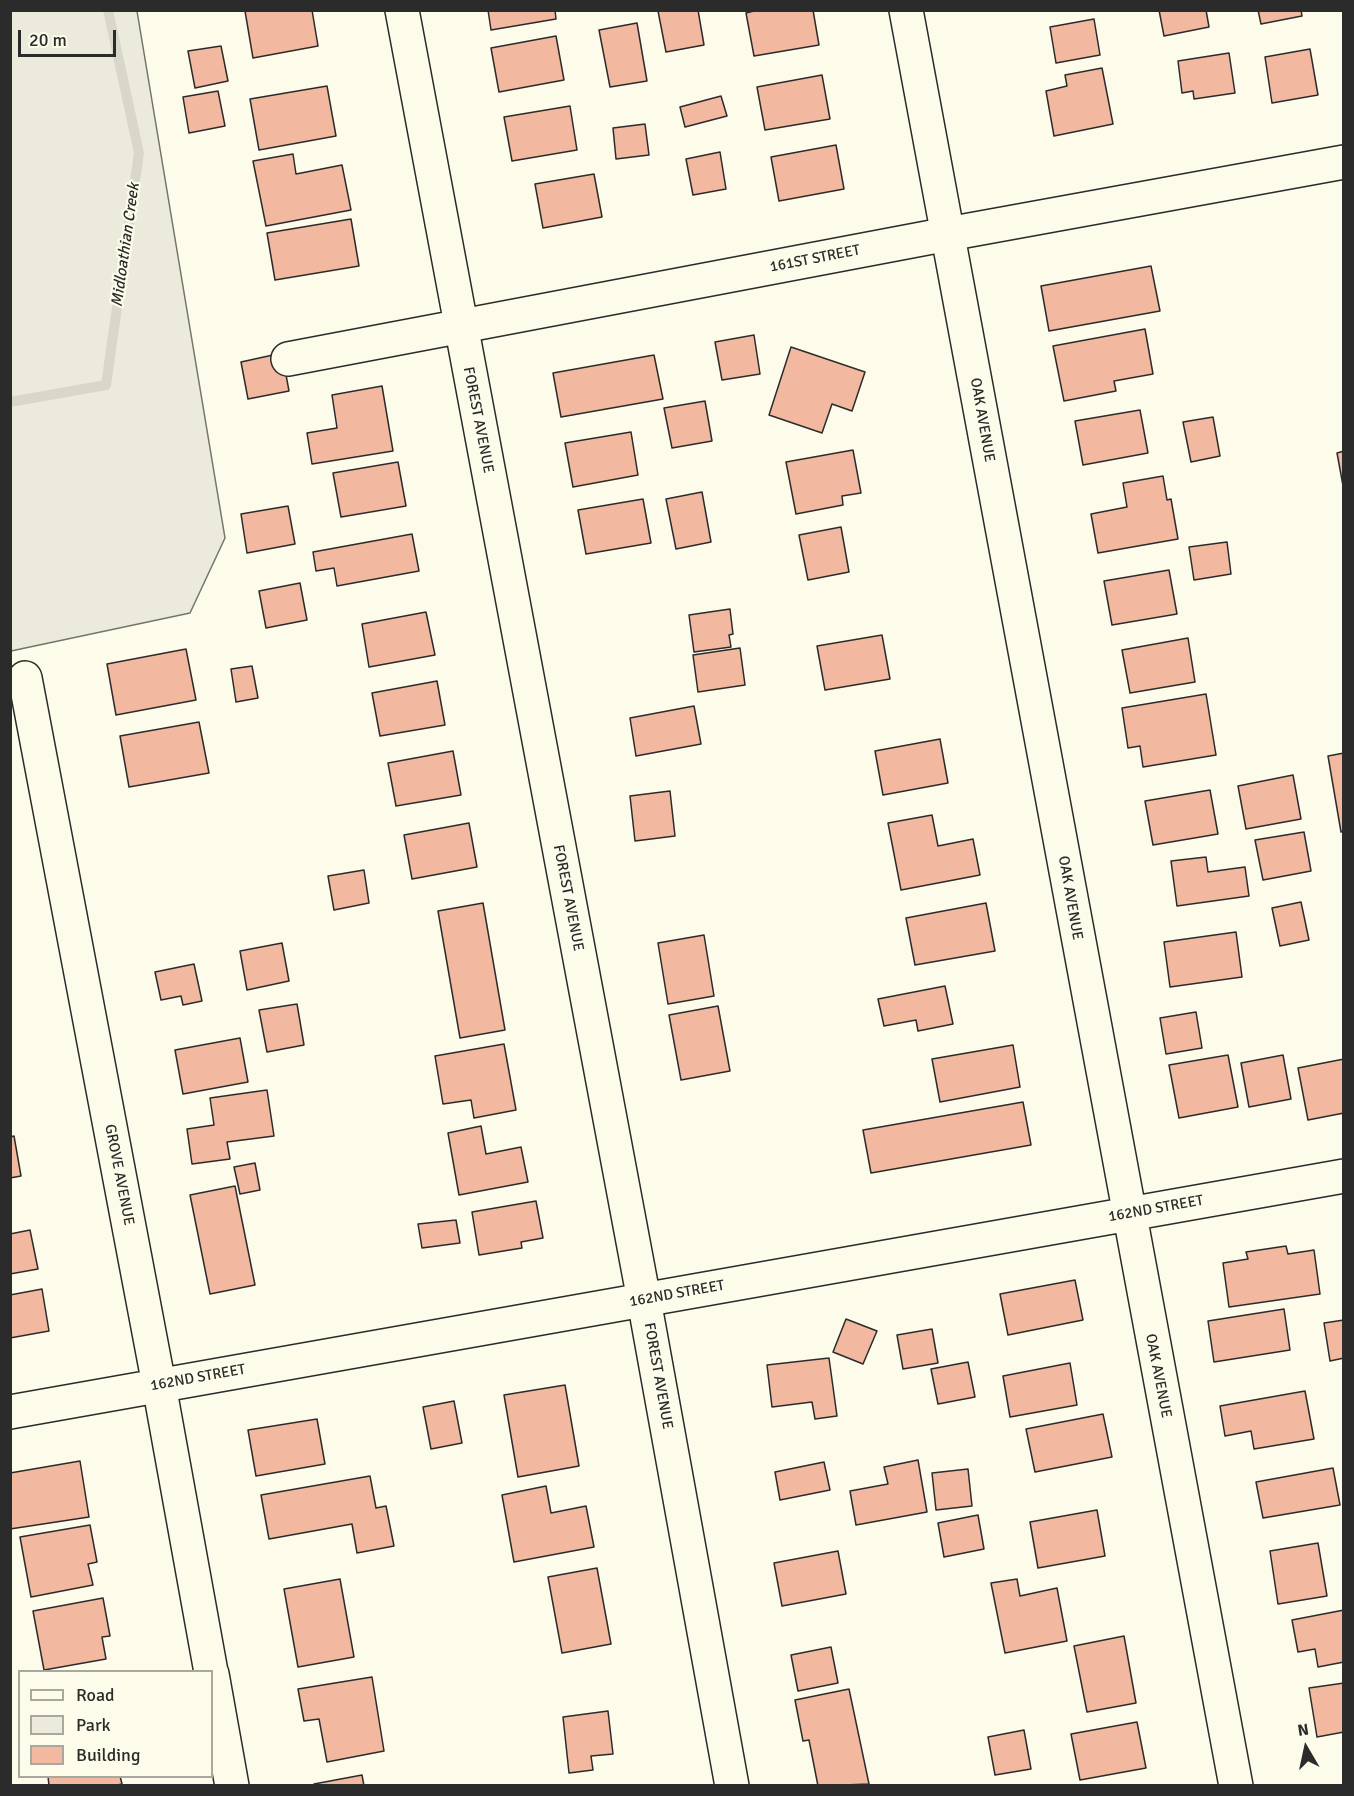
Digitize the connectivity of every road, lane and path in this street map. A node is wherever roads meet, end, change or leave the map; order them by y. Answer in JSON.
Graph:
{"nodes":[{"id":1,"x":402,"y":10,"type":"edge"},
{"id":2,"x":906,"y":10,"type":"edge"},
{"id":3,"x":1344,"y":162,"type":"edge"},
{"id":4,"x":948,"y":234,"type":"junction"},
{"id":5,"x":461,"y":327,"type":"junction"},
{"id":6,"x":288,"y":359,"type":"dead end"},
{"id":7,"x":25,"y":678,"type":"dead end"},
{"id":8,"x":1344,"y":1176,"type":"edge"},
{"id":9,"x":1128,"y":1214,"type":"junction"},
{"id":10,"x":644,"y":1300,"type":"junction"},
{"id":11,"x":159,"y":1385,"type":"junction"},
{"id":12,"x":10,"y":1412,"type":"edge"},
{"id":13,"x":210,"y":1670,"type":"edge"},
{"id":14,"x":213,"y":1684,"type":"edge"},
{"id":15,"x":232,"y":1785,"type":"edge"},
{"id":16,"x":732,"y":1785,"type":"edge"},
{"id":17,"x":1236,"y":1785,"type":"edge"}],
"edges":[{"from":1,"to":5,"type":"street","name":"FOREST AVENUE"},
{"from":2,"to":4,"type":"street","name":"OAK AVENUE"},
{"from":3,"to":4,"type":"street","name":"161ST STREET"},
{"from":4,"to":5,"type":"street","name":"161ST STREET"},
{"from":4,"to":9,"type":"street","name":"OAK AVENUE"},
{"from":5,"to":6,"type":"street","name":"161ST STREET"},
{"from":5,"to":10,"type":"street","name":"FOREST AVENUE"},
{"from":7,"to":11,"type":"street","name":"GROVE AVENUE"},
{"from":8,"to":9,"type":"street","name":"162ND STREET"},
{"from":9,"to":10,"type":"street","name":"162ND STREET"},
{"from":9,"to":17,"type":"street","name":"OAK AVENUE"},
{"from":10,"to":11,"type":"street","name":"162ND STREET"},
{"from":10,"to":16,"type":"street","name":"FOREST AVENUE"},
{"from":11,"to":12,"type":"street","name":"162ND STREET"},
{"from":11,"to":13,"type":"street","name":"GROVE AVENUE"},
{"from":14,"to":15,"type":"street","name":"GROVE AVENUE"}]}
